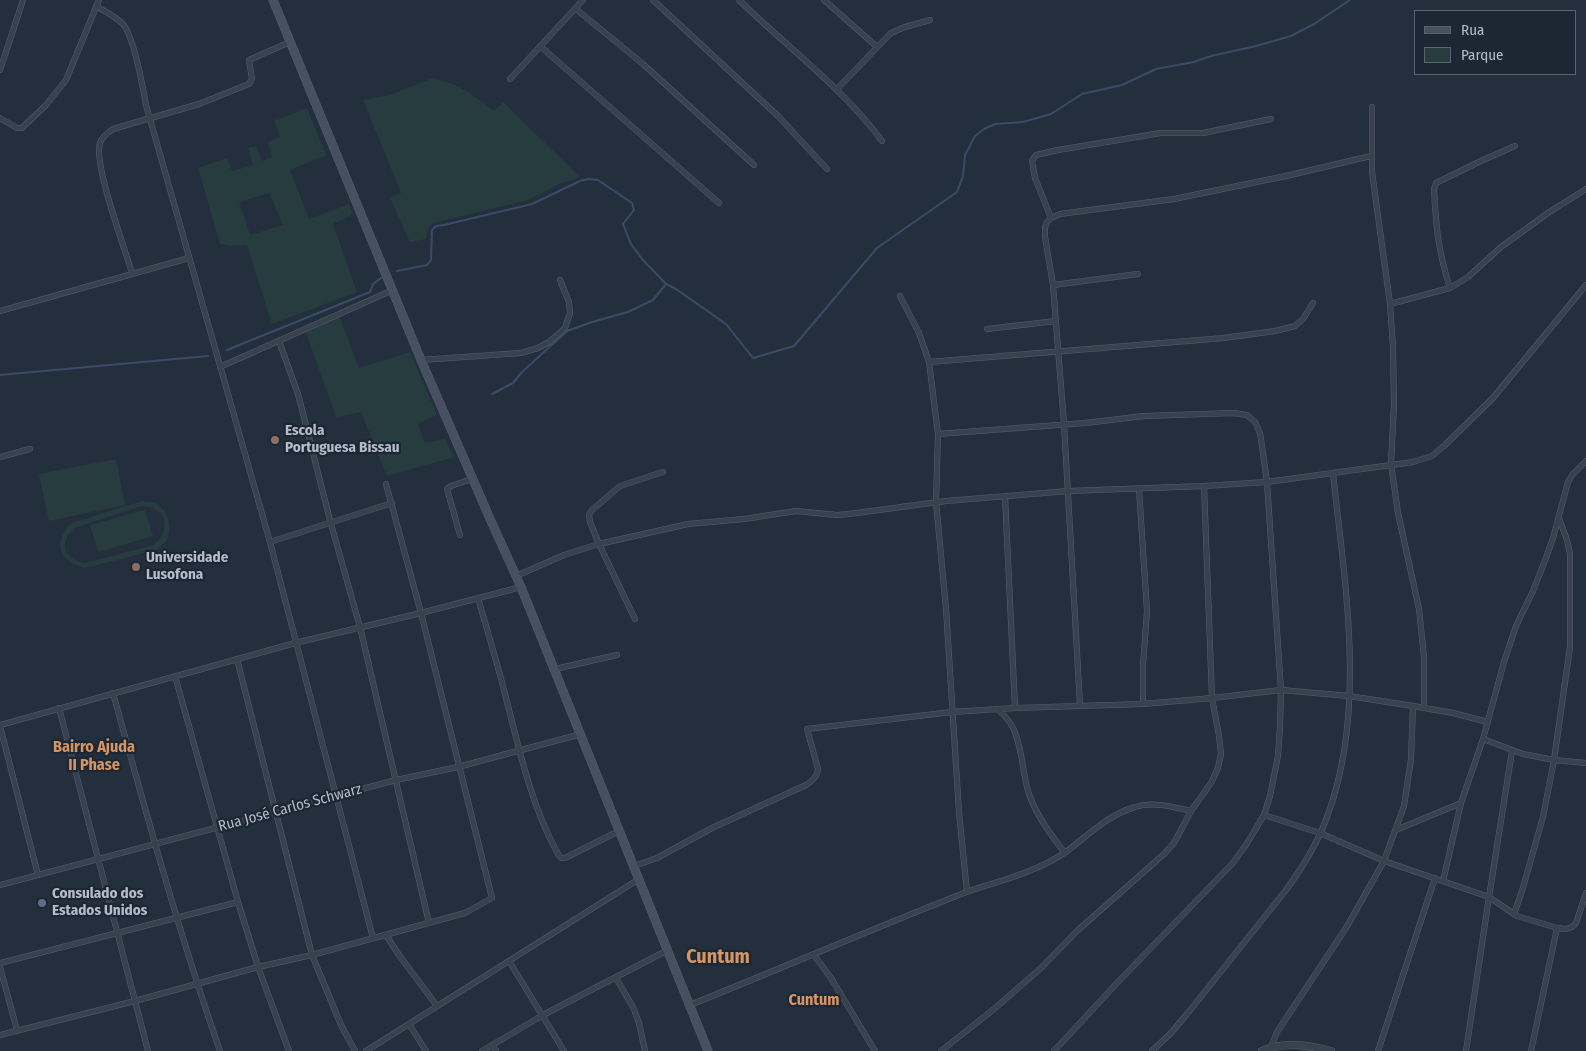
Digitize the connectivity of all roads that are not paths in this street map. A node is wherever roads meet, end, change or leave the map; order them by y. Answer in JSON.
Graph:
{"nodes":[{"id":1,"x":23,"y":0,"type":"edge"},
{"id":2,"x":273,"y":0,"type":"edge"},
{"id":3,"x":583,"y":0,"type":"edge"},
{"id":4,"x":653,"y":0,"type":"edge"},
{"id":5,"x":739,"y":0,"type":"edge"},
{"id":6,"x":824,"y":0,"type":"edge"},
{"id":7,"x":97,"y":3,"type":"edge"},
{"id":8,"x":576,"y":9,"type":"junction"},
{"id":9,"x":930,"y":20,"type":"dead end"},
{"id":10,"x":290,"y":42,"type":"junction"},
{"id":11,"x":540,"y":46,"type":"junction"},
{"id":12,"x":876,"y":46,"type":"junction"},
{"id":13,"x":0,"y":70,"type":"edge"},
{"id":14,"x":510,"y":79,"type":"dead end"},
{"id":15,"x":837,"y":89,"type":"junction"},
{"id":16,"x":1372,"y":106,"type":"dead end"},
{"id":17,"x":0,"y":118,"type":"edge"},
{"id":18,"x":151,"y":119,"type":"junction"},
{"id":19,"x":1271,"y":119,"type":"dead end"},
{"id":20,"x":882,"y":140,"type":"dead end"},
{"id":21,"x":1515,"y":146,"type":"dead end"},
{"id":22,"x":1371,"y":156,"type":"junction"},
{"id":23,"x":754,"y":165,"type":"dead end"},
{"id":24,"x":827,"y":169,"type":"dead end"},
{"id":25,"x":1586,"y":189,"type":"edge"},
{"id":26,"x":719,"y":203,"type":"dead end"},
{"id":27,"x":1051,"y":218,"type":"junction"},
{"id":28,"x":189,"y":258,"type":"junction"},
{"id":29,"x":132,"y":273,"type":"junction"},
{"id":30,"x":1138,"y":274,"type":"dead end"},
{"id":31,"x":560,"y":280,"type":"dead end"},
{"id":32,"x":1053,"y":285,"type":"junction"},
{"id":33,"x":1586,"y":285,"type":"edge"},
{"id":34,"x":1450,"y":288,"type":"junction"},
{"id":35,"x":394,"y":290,"type":"junction"},
{"id":36,"x":900,"y":296,"type":"dead end"},
{"id":37,"x":1313,"y":303,"type":"dead end"},
{"id":38,"x":1390,"y":304,"type":"junction"},
{"id":39,"x":0,"y":311,"type":"edge"},
{"id":40,"x":1056,"y":321,"type":"junction"},
{"id":41,"x":987,"y":329,"type":"dead end"},
{"id":42,"x":279,"y":341,"type":"junction"},
{"id":43,"x":1058,"y":351,"type":"junction"},
{"id":44,"x":422,"y":360,"type":"junction"},
{"id":45,"x":929,"y":362,"type":"junction"},
{"id":46,"x":220,"y":367,"type":"junction"},
{"id":47,"x":1064,"y":424,"type":"junction"},
{"id":48,"x":938,"y":434,"type":"junction"},
{"id":49,"x":30,"y":449,"type":"dead end"},
{"id":50,"x":0,"y":457,"type":"edge"},
{"id":51,"x":1586,"y":461,"type":"edge"},
{"id":52,"x":1391,"y":464,"type":"junction"},
{"id":53,"x":663,"y":472,"type":"dead end"},
{"id":54,"x":1333,"y":474,"type":"junction"},
{"id":55,"x":472,"y":479,"type":"junction"},
{"id":56,"x":1267,"y":482,"type":"junction"},
{"id":57,"x":386,"y":484,"type":"dead end"},
{"id":58,"x":1204,"y":486,"type":"junction"},
{"id":59,"x":1139,"y":489,"type":"junction"},
{"id":60,"x":1069,"y":491,"type":"junction"},
{"id":61,"x":1004,"y":496,"type":"junction"},
{"id":62,"x":936,"y":502,"type":"junction"},
{"id":63,"x":392,"y":504,"type":"junction"},
{"id":64,"x":1558,"y":517,"type":"junction"},
{"id":65,"x":331,"y":524,"type":"junction"},
{"id":66,"x":460,"y":535,"type":"dead end"},
{"id":67,"x":270,"y":542,"type":"junction"},
{"id":68,"x":599,"y":544,"type":"junction"},
{"id":69,"x":516,"y":576,"type":"junction"},
{"id":70,"x":521,"y":587,"type":"junction"},
{"id":71,"x":478,"y":598,"type":"junction"},
{"id":72,"x":421,"y":613,"type":"junction"},
{"id":73,"x":635,"y":619,"type":"dead end"},
{"id":74,"x":360,"y":627,"type":"junction"},
{"id":75,"x":295,"y":643,"type":"junction"},
{"id":76,"x":617,"y":655,"type":"dead end"},
{"id":77,"x":236,"y":659,"type":"junction"},
{"id":78,"x":555,"y":669,"type":"junction"},
{"id":79,"x":175,"y":676,"type":"junction"},
{"id":80,"x":1281,"y":690,"type":"junction"},
{"id":81,"x":113,"y":694,"type":"junction"},
{"id":82,"x":1349,"y":696,"type":"junction"},
{"id":83,"x":1212,"y":698,"type":"junction"},
{"id":84,"x":1143,"y":704,"type":"junction"},
{"id":85,"x":1080,"y":705,"type":"junction"},
{"id":86,"x":1412,"y":706,"type":"junction"},
{"id":87,"x":59,"y":708,"type":"junction"},
{"id":88,"x":1015,"y":708,"type":"junction"},
{"id":89,"x":1424,"y":708,"type":"junction"},
{"id":90,"x":998,"y":709,"type":"junction"},
{"id":91,"x":952,"y":712,"type":"junction"},
{"id":92,"x":1488,"y":722,"type":"junction"},
{"id":93,"x":0,"y":725,"type":"edge"},
{"id":94,"x":581,"y":734,"type":"junction"},
{"id":95,"x":1483,"y":738,"type":"junction"},
{"id":96,"x":520,"y":751,"type":"junction"},
{"id":97,"x":1512,"y":751,"type":"junction"},
{"id":98,"x":1554,"y":760,"type":"junction"},
{"id":99,"x":1586,"y":763,"type":"edge"},
{"id":100,"x":458,"y":767,"type":"junction"},
{"id":101,"x":396,"y":780,"type":"junction"},
{"id":102,"x":336,"y":796,"type":"junction"},
{"id":103,"x":1461,"y":803,"type":"junction"},
{"id":104,"x":1191,"y":811,"type":"junction"},
{"id":105,"x":276,"y":812,"type":"junction"},
{"id":106,"x":1264,"y":815,"type":"junction"},
{"id":107,"x":217,"y":827,"type":"junction"},
{"id":108,"x":1396,"y":830,"type":"junction"},
{"id":109,"x":619,"y":831,"type":"junction"},
{"id":110,"x":1320,"y":833,"type":"junction"},
{"id":111,"x":155,"y":844,"type":"junction"},
{"id":112,"x":1064,"y":853,"type":"junction"},
{"id":113,"x":98,"y":859,"type":"junction"},
{"id":114,"x":1384,"y":861,"type":"junction"},
{"id":115,"x":634,"y":866,"type":"junction"},
{"id":116,"x":38,"y":875,"type":"junction"},
{"id":117,"x":1436,"y":878,"type":"junction"},
{"id":118,"x":639,"y":879,"type":"junction"},
{"id":119,"x":1443,"y":881,"type":"junction"},
{"id":120,"x":0,"y":885,"type":"edge"},
{"id":121,"x":967,"y":892,"type":"junction"},
{"id":122,"x":1586,"y":894,"type":"edge"},
{"id":123,"x":1488,"y":897,"type":"junction"},
{"id":124,"x":238,"y":902,"type":"junction"},
{"id":125,"x":1514,"y":914,"type":"junction"},
{"id":126,"x":177,"y":918,"type":"junction"},
{"id":127,"x":429,"y":923,"type":"junction"},
{"id":128,"x":1557,"y":928,"type":"junction"},
{"id":129,"x":117,"y":933,"type":"junction"},
{"id":130,"x":386,"y":935,"type":"junction"},
{"id":131,"x":373,"y":938,"type":"junction"},
{"id":132,"x":668,"y":950,"type":"junction"},
{"id":133,"x":814,"y":954,"type":"junction"},
{"id":134,"x":312,"y":955,"type":"junction"},
{"id":135,"x":509,"y":961,"type":"junction"},
{"id":136,"x":0,"y":965,"type":"edge"},
{"id":137,"x":258,"y":967,"type":"junction"},
{"id":138,"x":616,"y":978,"type":"junction"},
{"id":139,"x":196,"y":984,"type":"junction"},
{"id":140,"x":135,"y":1001,"type":"junction"},
{"id":141,"x":690,"y":1005,"type":"junction"},
{"id":142,"x":437,"y":1006,"type":"junction"},
{"id":143,"x":542,"y":1015,"type":"junction"},
{"id":144,"x":409,"y":1024,"type":"junction"},
{"id":145,"x":17,"y":1030,"type":"junction"},
{"id":146,"x":0,"y":1034,"type":"edge"},
{"id":147,"x":492,"y":1045,"type":"junction"},
{"id":148,"x":1271,"y":1047,"type":"junction"},
{"id":149,"x":148,"y":1051,"type":"edge"},
{"id":150,"x":220,"y":1051,"type":"edge"},
{"id":151,"x":289,"y":1051,"type":"edge"},
{"id":152,"x":355,"y":1051,"type":"edge"},
{"id":153,"x":366,"y":1051,"type":"edge"},
{"id":154,"x":426,"y":1051,"type":"edge"},
{"id":155,"x":482,"y":1051,"type":"edge"},
{"id":156,"x":496,"y":1051,"type":"edge"},
{"id":157,"x":564,"y":1051,"type":"edge"},
{"id":158,"x":645,"y":1051,"type":"edge"},
{"id":159,"x":708,"y":1051,"type":"edge"},
{"id":160,"x":875,"y":1051,"type":"edge"},
{"id":161,"x":941,"y":1051,"type":"edge"},
{"id":162,"x":1054,"y":1051,"type":"edge"},
{"id":163,"x":1152,"y":1051,"type":"edge"},
{"id":164,"x":1262,"y":1051,"type":"edge"},
{"id":165,"x":1331,"y":1051,"type":"edge"},
{"id":166,"x":1378,"y":1051,"type":"edge"},
{"id":167,"x":1466,"y":1051,"type":"edge"},
{"id":168,"x":1531,"y":1051,"type":"edge"}],
"edges":[{"from":1,"to":13,"type":"street"},
{"from":2,"to":10,"type":"main road"},
{"from":3,"to":8,"type":"street"},
{"from":4,"to":24,"type":"street"},
{"from":5,"to":15,"type":"street"},
{"from":6,"to":12,"type":"street"},
{"from":7,"to":17,"type":"street"},
{"from":7,"to":18,"type":"street"},
{"from":8,"to":11,"type":"street"},
{"from":8,"to":23,"type":"street"},
{"from":9,"to":12,"type":"street"},
{"from":10,"to":18,"type":"street"},
{"from":10,"to":35,"type":"main road"},
{"from":11,"to":14,"type":"street"},
{"from":11,"to":26,"type":"street"},
{"from":12,"to":15,"type":"street"},
{"from":15,"to":20,"type":"street"},
{"from":16,"to":22,"type":"street"},
{"from":18,"to":28,"type":"street"},
{"from":18,"to":29,"type":"street"},
{"from":19,"to":27,"type":"street"},
{"from":21,"to":34,"type":"street"},
{"from":22,"to":27,"type":"street"},
{"from":22,"to":38,"type":"street"},
{"from":25,"to":34,"type":"street"},
{"from":27,"to":32,"type":"street"},
{"from":28,"to":29,"type":"street"},
{"from":28,"to":46,"type":"street"},
{"from":29,"to":39,"type":"street"},
{"from":30,"to":32,"type":"street"},
{"from":31,"to":44,"type":"street"},
{"from":32,"to":40,"type":"street"},
{"from":33,"to":52,"type":"street"},
{"from":34,"to":38,"type":"street"},
{"from":35,"to":42,"type":"street"},
{"from":35,"to":44,"type":"main road"},
{"from":36,"to":45,"type":"street"},
{"from":37,"to":43,"type":"street"},
{"from":38,"to":52,"type":"street"},
{"from":40,"to":41,"type":"street"},
{"from":40,"to":43,"type":"street"},
{"from":42,"to":46,"type":"street"},
{"from":42,"to":65,"type":"street"},
{"from":43,"to":45,"type":"street"},
{"from":43,"to":47,"type":"street"},
{"from":44,"to":55,"type":"main road"},
{"from":45,"to":48,"type":"street"},
{"from":46,"to":67,"type":"street"},
{"from":47,"to":48,"type":"street"},
{"from":47,"to":56,"type":"street"},
{"from":47,"to":60,"type":"street"},
{"from":48,"to":62,"type":"street"},
{"from":49,"to":50,"type":"street"},
{"from":51,"to":64,"type":"street"},
{"from":52,"to":54,"type":"street"},
{"from":52,"to":89,"type":"street"},
{"from":53,"to":68,"type":"street"},
{"from":54,"to":56,"type":"street"},
{"from":54,"to":82,"type":"street"},
{"from":55,"to":66,"type":"street"},
{"from":55,"to":69,"type":"main road"},
{"from":56,"to":58,"type":"street"},
{"from":56,"to":80,"type":"street"},
{"from":57,"to":63,"type":"street"},
{"from":58,"to":59,"type":"street"},
{"from":58,"to":83,"type":"street"},
{"from":59,"to":60,"type":"street"},
{"from":59,"to":84,"type":"street"},
{"from":60,"to":61,"type":"street"},
{"from":60,"to":85,"type":"street"},
{"from":61,"to":62,"type":"street"},
{"from":61,"to":88,"type":"street"},
{"from":62,"to":68,"type":"street"},
{"from":62,"to":91,"type":"street"},
{"from":63,"to":65,"type":"street"},
{"from":63,"to":72,"type":"street"},
{"from":64,"to":92,"type":"street"},
{"from":64,"to":98,"type":"street"},
{"from":65,"to":67,"type":"street"},
{"from":65,"to":74,"type":"street"},
{"from":67,"to":75,"type":"street"},
{"from":68,"to":69,"type":"street"},
{"from":68,"to":73,"type":"street"},
{"from":69,"to":70,"type":"main road"},
{"from":70,"to":71,"type":"street"},
{"from":70,"to":78,"type":"main road"},
{"from":71,"to":72,"type":"street"},
{"from":71,"to":96,"type":"street"},
{"from":72,"to":74,"type":"street"},
{"from":72,"to":100,"type":"street"},
{"from":74,"to":75,"type":"street"},
{"from":74,"to":101,"type":"street"},
{"from":75,"to":77,"type":"street"},
{"from":75,"to":102,"type":"street"},
{"from":76,"to":78,"type":"street"},
{"from":77,"to":79,"type":"street"},
{"from":77,"to":105,"type":"street"},
{"from":78,"to":94,"type":"main road"},
{"from":79,"to":81,"type":"street"},
{"from":79,"to":107,"type":"street"},
{"from":80,"to":82,"type":"street"},
{"from":80,"to":83,"type":"street"},
{"from":80,"to":106,"type":"street"},
{"from":81,"to":87,"type":"street"},
{"from":81,"to":111,"type":"street"},
{"from":82,"to":86,"type":"street"},
{"from":82,"to":110,"type":"street"},
{"from":83,"to":84,"type":"street"},
{"from":83,"to":104,"type":"street"},
{"from":84,"to":85,"type":"street"},
{"from":85,"to":88,"type":"street"},
{"from":86,"to":89,"type":"street"},
{"from":86,"to":108,"type":"street"},
{"from":87,"to":93,"type":"street"},
{"from":87,"to":113,"type":"street"},
{"from":88,"to":90,"type":"street"},
{"from":89,"to":92,"type":"street"},
{"from":90,"to":91,"type":"street"},
{"from":90,"to":112,"type":"street"},
{"from":91,"to":115,"type":"street"},
{"from":91,"to":121,"type":"street"},
{"from":92,"to":95,"type":"street"},
{"from":93,"to":116,"type":"street"},
{"from":94,"to":96,"type":"street","name":"Rua José Carlos Schwarz"},
{"from":94,"to":109,"type":"main road"},
{"from":95,"to":97,"type":"street"},
{"from":95,"to":103,"type":"street"},
{"from":96,"to":100,"type":"street","name":"Rua José Carlos Schwarz"},
{"from":96,"to":109,"type":"street"},
{"from":97,"to":98,"type":"street"},
{"from":97,"to":123,"type":"street"},
{"from":98,"to":99,"type":"street"},
{"from":98,"to":125,"type":"street"},
{"from":100,"to":101,"type":"street","name":"Rua José Carlos Schwarz"},
{"from":100,"to":127,"type":"street"},
{"from":101,"to":102,"type":"street","name":"Rua José Carlos Schwarz"},
{"from":101,"to":127,"type":"street"},
{"from":102,"to":105,"type":"street","name":"Rua José Carlos Schwarz"},
{"from":102,"to":131,"type":"street"},
{"from":103,"to":108,"type":"street"},
{"from":103,"to":119,"type":"street"},
{"from":104,"to":112,"type":"street"},
{"from":104,"to":161,"type":"street"},
{"from":105,"to":107,"type":"street","name":"Rua José Carlos Schwarz"},
{"from":105,"to":134,"type":"street"},
{"from":106,"to":110,"type":"street"},
{"from":106,"to":162,"type":"street"},
{"from":107,"to":111,"type":"street","name":"Rua José Carlos Schwarz"},
{"from":107,"to":124,"type":"street"},
{"from":108,"to":114,"type":"street"},
{"from":109,"to":115,"type":"main road"},
{"from":110,"to":114,"type":"street"},
{"from":110,"to":163,"type":"street"},
{"from":111,"to":113,"type":"street","name":"Rua José Carlos Schwarz"},
{"from":111,"to":126,"type":"street"},
{"from":112,"to":121,"type":"street"},
{"from":113,"to":116,"type":"street","name":"Rua José Carlos Schwarz"},
{"from":113,"to":129,"type":"street"},
{"from":114,"to":117,"type":"street"},
{"from":114,"to":148,"type":"street"},
{"from":115,"to":118,"type":"main road"},
{"from":116,"to":120,"type":"street","name":"Rua José Carlos Schwarz"},
{"from":117,"to":119,"type":"street"},
{"from":117,"to":166,"type":"street"},
{"from":118,"to":132,"type":"main road"},
{"from":118,"to":135,"type":"street"},
{"from":119,"to":123,"type":"street"},
{"from":121,"to":133,"type":"street"},
{"from":122,"to":128,"type":"street"},
{"from":123,"to":125,"type":"street"},
{"from":123,"to":167,"type":"street"},
{"from":124,"to":126,"type":"street"},
{"from":124,"to":137,"type":"street"},
{"from":125,"to":128,"type":"street"},
{"from":126,"to":129,"type":"street"},
{"from":126,"to":139,"type":"street"},
{"from":127,"to":130,"type":"street"},
{"from":128,"to":168,"type":"street"},
{"from":129,"to":136,"type":"street"},
{"from":129,"to":140,"type":"street"},
{"from":130,"to":131,"type":"street"},
{"from":130,"to":142,"type":"street"},
{"from":131,"to":134,"type":"street"},
{"from":132,"to":138,"type":"street"},
{"from":132,"to":141,"type":"main road"},
{"from":133,"to":141,"type":"street"},
{"from":133,"to":160,"type":"street"},
{"from":134,"to":137,"type":"street"},
{"from":134,"to":152,"type":"street"},
{"from":135,"to":142,"type":"street"},
{"from":135,"to":143,"type":"street"},
{"from":136,"to":145,"type":"street"},
{"from":137,"to":139,"type":"street"},
{"from":137,"to":151,"type":"street"},
{"from":138,"to":143,"type":"street"},
{"from":138,"to":158,"type":"street"},
{"from":139,"to":140,"type":"street"},
{"from":139,"to":150,"type":"street"},
{"from":140,"to":145,"type":"street"},
{"from":140,"to":149,"type":"street"},
{"from":141,"to":159,"type":"main road"},
{"from":142,"to":144,"type":"street"},
{"from":143,"to":147,"type":"street"},
{"from":143,"to":157,"type":"street"},
{"from":144,"to":153,"type":"street"},
{"from":144,"to":154,"type":"street"},
{"from":145,"to":146,"type":"street"},
{"from":147,"to":155,"type":"street"},
{"from":147,"to":156,"type":"street"},
{"from":148,"to":164,"type":"street"},
{"from":148,"to":165,"type":"street"}]}
